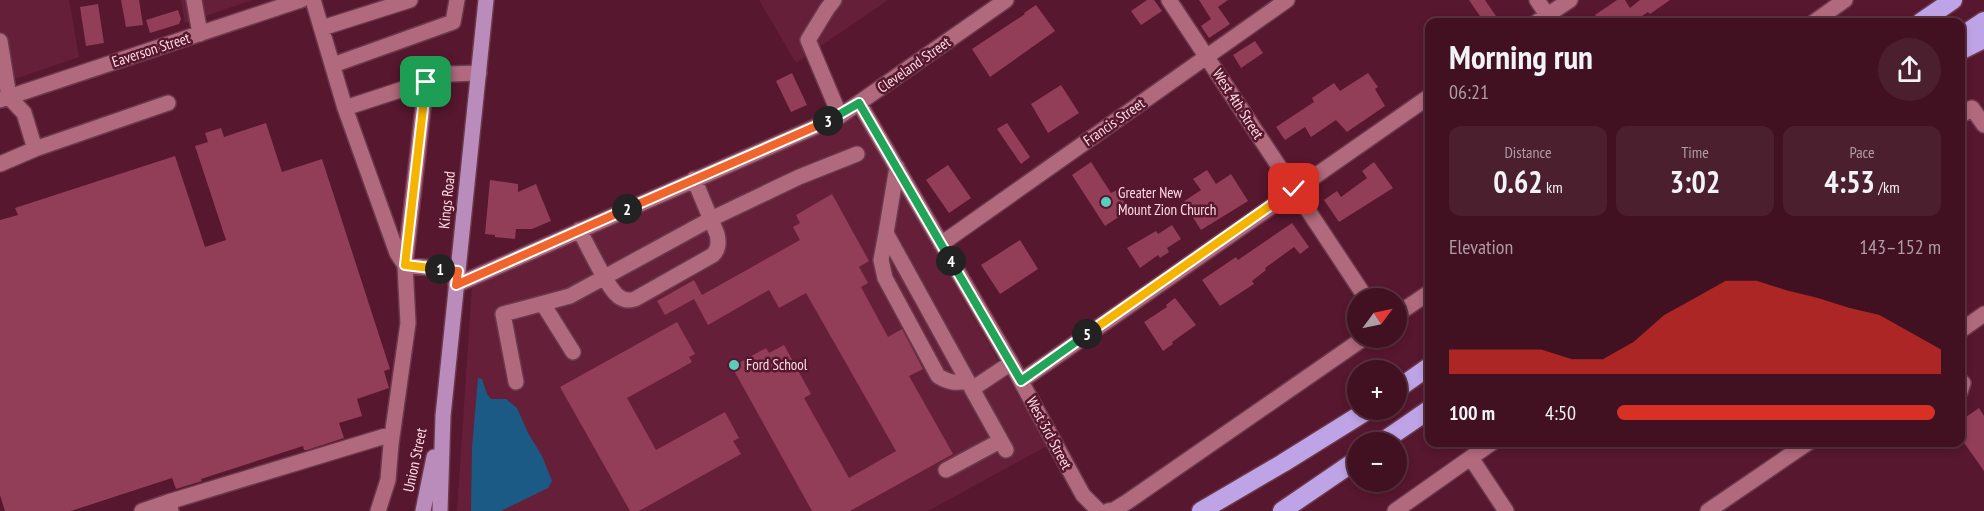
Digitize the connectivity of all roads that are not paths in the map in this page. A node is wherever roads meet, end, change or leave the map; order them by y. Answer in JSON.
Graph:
{"nodes":[{"id":1,"x":194,"y":0,"type":"edge"},
{"id":2,"x":301,"y":0,"type":"edge"},
{"id":3,"x":313,"y":0,"type":"edge"},
{"id":4,"x":410,"y":0,"type":"edge"},
{"id":5,"x":457,"y":0,"type":"edge"},
{"id":6,"x":486,"y":0,"type":"edge"},
{"id":7,"x":1006,"y":0,"type":"edge"},
{"id":8,"x":1169,"y":0,"type":"edge"},
{"id":9,"x":1287,"y":0,"type":"edge"},
{"id":10,"x":1536,"y":0,"type":"edge"},
{"id":11,"x":1570,"y":0,"type":"edge"},
{"id":12,"x":1845,"y":0,"type":"edge"},
{"id":13,"x":1953,"y":0,"type":"edge"},
{"id":14,"x":828,"y":3,"type":"edge"},
{"id":15,"x":1544,"y":18,"type":"edge"},
{"id":16,"x":1548,"y":18,"type":"edge"},
{"id":17,"x":1820,"y":18,"type":"edge"},
{"id":18,"x":1927,"y":18,"type":"edge"},
{"id":19,"x":1984,"y":21,"type":"edge"},
{"id":20,"x":322,"y":28,"type":"junction"},
{"id":21,"x":200,"y":34,"type":"junction"},
{"id":22,"x":1965,"y":34,"type":"edge"},
{"id":23,"x":1984,"y":39,"type":"edge"},
{"id":24,"x":0,"y":41,"type":"edge"},
{"id":25,"x":1965,"y":48,"type":"edge"},
{"id":26,"x":1206,"y":56,"type":"junction"},
{"id":27,"x":333,"y":65,"type":"junction"},
{"id":28,"x":479,"y":73,"type":"junction"},
{"id":29,"x":426,"y":82,"type":"junction"},
{"id":30,"x":5,"y":98,"type":"edge"},
{"id":31,"x":1425,"y":99,"type":"edge"},
{"id":32,"x":168,"y":103,"type":"dead end"},
{"id":33,"x":859,"y":103,"type":"junction"},
{"id":34,"x":345,"y":108,"type":"junction"},
{"id":35,"x":1966,"y":112,"type":"edge"},
{"id":36,"x":840,"y":116,"type":"junction"},
{"id":37,"x":1984,"y":125,"type":"edge"},
{"id":38,"x":35,"y":149,"type":"junction"},
{"id":39,"x":857,"y":154,"type":"dead end"},
{"id":40,"x":0,"y":164,"type":"edge"},
{"id":41,"x":897,"y":167,"type":"junction"},
{"id":42,"x":694,"y":179,"type":"junction"},
{"id":43,"x":1294,"y":189,"type":"junction"},
{"id":44,"x":711,"y":219,"type":"junction"},
{"id":45,"x":579,"y":230,"type":"junction"},
{"id":46,"x":886,"y":233,"type":"junction"},
{"id":47,"x":941,"y":244,"type":"junction"},
{"id":48,"x":405,"y":265,"type":"junction"},
{"id":49,"x":604,"y":277,"type":"junction"},
{"id":50,"x":457,"y":278,"type":"junction"},
{"id":51,"x":1359,"y":288,"type":"edge"},
{"id":52,"x":1425,"y":295,"type":"edge"},
{"id":53,"x":543,"y":304,"type":"junction"},
{"id":54,"x":1407,"y":308,"type":"edge"},
{"id":55,"x":1984,"y":314,"type":"edge"},
{"id":56,"x":1965,"y":327,"type":"edge"},
{"id":57,"x":1350,"y":348,"type":"edge"},
{"id":58,"x":573,"y":352,"type":"dead end"},
{"id":59,"x":1011,"y":363,"type":"junction"},
{"id":60,"x":1425,"y":370,"type":"edge"},
{"id":61,"x":1021,"y":381,"type":"junction"},
{"id":62,"x":516,"y":382,"type":"dead end"},
{"id":63,"x":1407,"y":382,"type":"edge"},
{"id":64,"x":969,"y":385,"type":"junction"},
{"id":65,"x":1425,"y":412,"type":"edge"},
{"id":66,"x":443,"y":416,"type":"junction"},
{"id":67,"x":1352,"y":420,"type":"edge"},
{"id":68,"x":1397,"y":432,"type":"edge"},
{"id":69,"x":392,"y":434,"type":"junction"},
{"id":70,"x":1486,"y":447,"type":"edge"},
{"id":71,"x":1802,"y":447,"type":"edge"},
{"id":72,"x":1472,"y":458,"type":"junction"},
{"id":73,"x":1347,"y":467,"type":"edge"},
{"id":74,"x":946,"y":470,"type":"dead end"},
{"id":75,"x":170,"y":507,"type":"edge"},
{"id":76,"x":142,"y":511,"type":"edge"},
{"id":77,"x":378,"y":511,"type":"edge"},
{"id":78,"x":423,"y":511,"type":"edge"},
{"id":79,"x":440,"y":511,"type":"edge"},
{"id":80,"x":1099,"y":511,"type":"edge"},
{"id":81,"x":1108,"y":511,"type":"edge"},
{"id":82,"x":1201,"y":511,"type":"edge"},
{"id":83,"x":1282,"y":511,"type":"edge"},
{"id":84,"x":1395,"y":511,"type":"edge"},
{"id":85,"x":1506,"y":511,"type":"edge"},
{"id":86,"x":1708,"y":511,"type":"edge"}],
"edges":[{"from":1,"to":21,"type":"street"},
{"from":2,"to":21,"type":"street","name":"Eaverson Street"},
{"from":3,"to":20,"type":"street"},
{"from":4,"to":20,"type":"street"},
{"from":5,"to":27,"type":"street"},
{"from":6,"to":28,"type":"main road","name":"Kings Road"},
{"from":7,"to":33,"type":"street","name":"Cleveland Street"},
{"from":8,"to":26,"type":"street","name":"West 4th Street"},
{"from":9,"to":26,"type":"street","name":"Francis Street"},
{"from":10,"to":15,"type":"street"},
{"from":11,"to":16,"type":"street"},
{"from":12,"to":17,"type":"street"},
{"from":13,"to":18,"type":"highway"},
{"from":14,"to":36,"type":"street"},
{"from":19,"to":22,"type":"highway"},
{"from":20,"to":27,"type":"street"},
{"from":21,"to":30,"type":"street","name":"Eaverson Street"},
{"from":23,"to":25,"type":"highway"},
{"from":24,"to":30,"type":"street"},
{"from":26,"to":43,"type":"street","name":"West 4th Street"},
{"from":26,"to":47,"type":"street","name":"Francis Street"},
{"from":27,"to":34,"type":"street"},
{"from":28,"to":29,"type":"street"},
{"from":28,"to":50,"type":"main road","name":"Kings Road"},
{"from":29,"to":34,"type":"street"},
{"from":29,"to":48,"type":"street"},
{"from":30,"to":38,"type":"street"},
{"from":31,"to":43,"type":"street"},
{"from":32,"to":38,"type":"street"},
{"from":33,"to":36,"type":"street","name":"Cleveland Street"},
{"from":33,"to":41,"type":"street","name":"West 3rd Street"},
{"from":34,"to":48,"type":"street"},
{"from":35,"to":37,"type":"street"},
{"from":36,"to":42,"type":"street","name":"Cleveland Street"},
{"from":38,"to":40,"type":"street"},
{"from":39,"to":44,"type":"street"},
{"from":41,"to":46,"type":"street"},
{"from":41,"to":47,"type":"street","name":"West 3rd Street"},
{"from":42,"to":44,"type":"street"},
{"from":42,"to":45,"type":"street","name":"Cleveland Street"},
{"from":43,"to":51,"type":"street","name":"West 4th Street"},
{"from":43,"to":61,"type":"street"},
{"from":44,"to":49,"type":"street"},
{"from":44,"to":49,"type":"street"},
{"from":45,"to":49,"type":"street"},
{"from":45,"to":50,"type":"street","name":"Cleveland Street"},
{"from":46,"to":64,"type":"street"},
{"from":46,"to":64,"type":"street"},
{"from":47,"to":59,"type":"street","name":"West 3rd Street"},
{"from":48,"to":50,"type":"street"},
{"from":48,"to":69,"type":"street"},
{"from":49,"to":53,"type":"street"},
{"from":50,"to":66,"type":"main road","name":"Kings Road"},
{"from":52,"to":54,"type":"street"},
{"from":53,"to":58,"type":"street"},
{"from":53,"to":62,"type":"street"},
{"from":55,"to":56,"type":"street"},
{"from":57,"to":81,"type":"street"},
{"from":59,"to":61,"type":"street","name":"West 3rd Street"},
{"from":59,"to":64,"type":"street"},
{"from":60,"to":63,"type":"highway"},
{"from":61,"to":80,"type":"street","name":"West 3rd Street"},
{"from":64,"to":74,"type":"street"},
{"from":65,"to":68,"type":"highway"},
{"from":66,"to":78,"type":"main road","name":"Union Street"},
{"from":66,"to":79,"type":"main road","name":"Kings Road"},
{"from":67,"to":82,"type":"highway"},
{"from":69,"to":75,"type":"street"},
{"from":69,"to":77,"type":"street"},
{"from":70,"to":72,"type":"street"},
{"from":71,"to":86,"type":"street"},
{"from":72,"to":84,"type":"street"},
{"from":72,"to":85,"type":"street"},
{"from":73,"to":83,"type":"highway"},
{"from":75,"to":76,"type":"street"}]}
